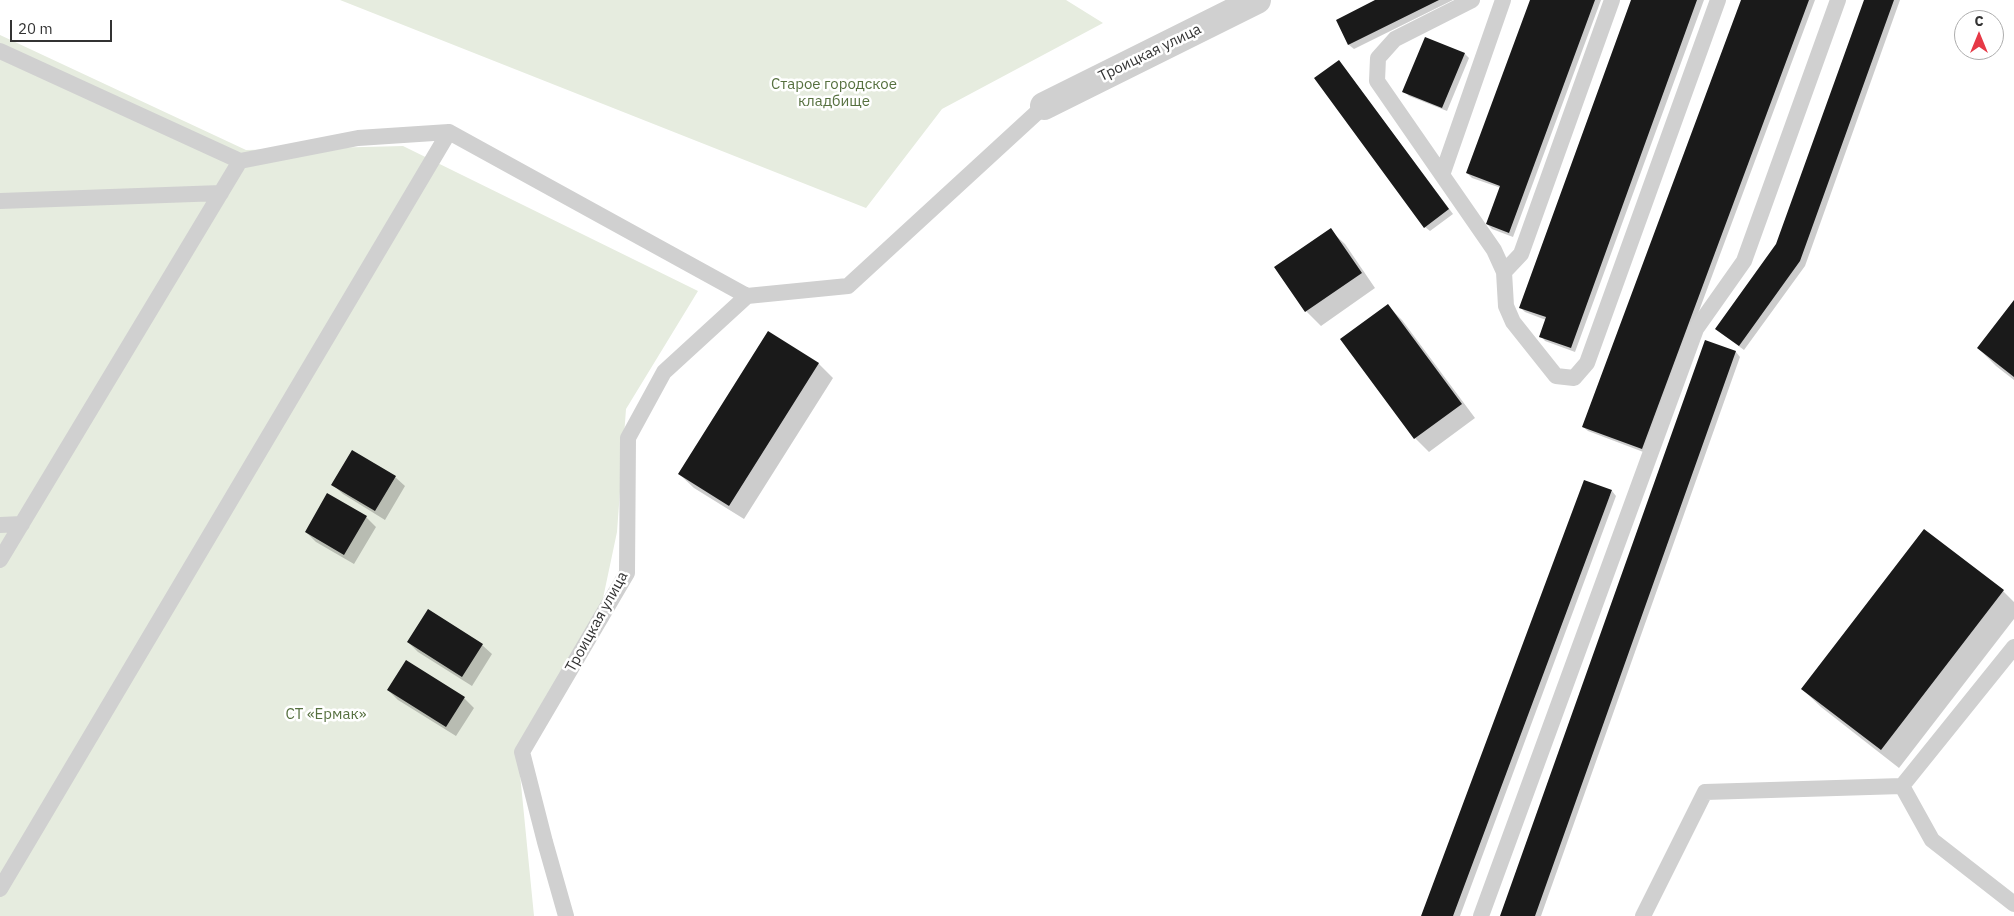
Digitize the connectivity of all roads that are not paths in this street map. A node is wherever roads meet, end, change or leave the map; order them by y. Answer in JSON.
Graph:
{"nodes":[{"id":1,"x":1256,"y":0,"type":"edge"},
{"id":2,"x":1472,"y":0,"type":"edge"},
{"id":3,"x":1503,"y":0,"type":"edge"},
{"id":4,"x":1612,"y":0,"type":"edge"},
{"id":5,"x":1718,"y":0,"type":"edge"},
{"id":6,"x":1838,"y":0,"type":"edge"},
{"id":7,"x":0,"y":51,"type":"edge"},
{"id":8,"x":1044,"y":106,"type":"joint"},
{"id":9,"x":449,"y":132,"type":"junction"},
{"id":10,"x":240,"y":161,"type":"junction"},
{"id":11,"x":1442,"y":175,"type":"junction"},
{"id":12,"x":221,"y":193,"type":"junction"},
{"id":13,"x":0,"y":201,"type":"edge"},
{"id":14,"x":1504,"y":272,"type":"junction"},
{"id":15,"x":747,"y":296,"type":"junction"},
{"id":16,"x":22,"y":524,"type":"junction"},
{"id":17,"x":0,"y":525,"type":"edge"},
{"id":18,"x":0,"y":560,"type":"edge"},
{"id":19,"x":2014,"y":647,"type":"edge"},
{"id":20,"x":1902,"y":786,"type":"junction"},
{"id":21,"x":0,"y":889,"type":"edge"},
{"id":22,"x":2014,"y":904,"type":"edge"},
{"id":23,"x":1650,"y":913,"type":"edge"},
{"id":24,"x":566,"y":916,"type":"edge"},
{"id":25,"x":1481,"y":916,"type":"edge"}],
"edges":[{"from":1,"to":8,"type":"street","name":"Троицкая улица"},
{"from":2,"to":11,"type":"lane"},
{"from":3,"to":11,"type":"lane"},
{"from":4,"to":14,"type":"lane"},
{"from":5,"to":14,"type":"lane"},
{"from":6,"to":25,"type":"lane"},
{"from":7,"to":10,"type":"lane"},
{"from":8,"to":15,"type":"lane"},
{"from":9,"to":10,"type":"lane"},
{"from":9,"to":15,"type":"lane"},
{"from":9,"to":21,"type":"lane"},
{"from":10,"to":12,"type":"lane"},
{"from":11,"to":14,"type":"lane"},
{"from":12,"to":13,"type":"lane"},
{"from":12,"to":16,"type":"lane"},
{"from":15,"to":24,"type":"lane","name":"Троицкая улица"},
{"from":16,"to":17,"type":"lane"},
{"from":16,"to":18,"type":"lane"},
{"from":19,"to":20,"type":"lane"},
{"from":20,"to":22,"type":"lane"},
{"from":20,"to":23,"type":"lane"}]}
